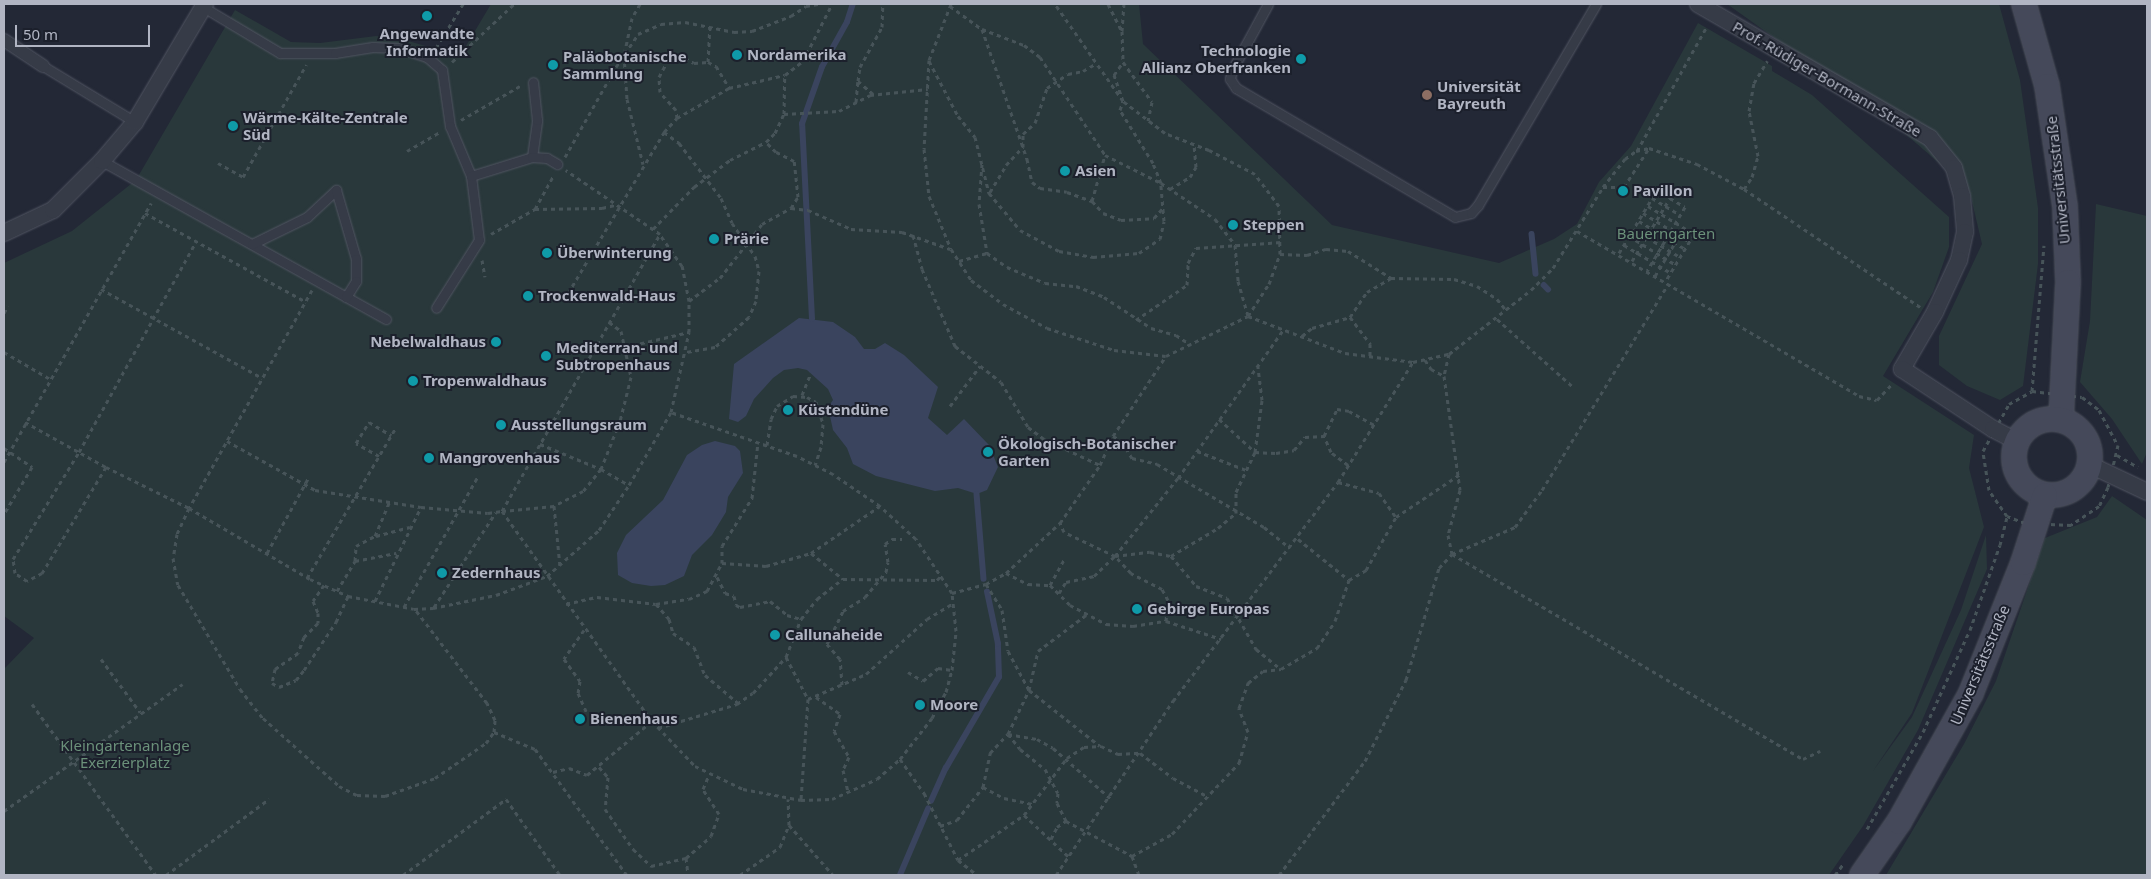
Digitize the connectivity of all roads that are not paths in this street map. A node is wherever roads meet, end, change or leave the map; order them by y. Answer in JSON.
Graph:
{"nodes":[{"id":1,"x":1268,"y":4,"type":"edge"},
{"id":2,"x":1596,"y":4,"type":"edge"},
{"id":3,"x":1698,"y":4,"type":"edge"},
{"id":4,"x":2024,"y":4,"type":"edge"},
{"id":5,"x":202,"y":5,"type":"edge"},
{"id":6,"x":4,"y":40,"type":"edge"},
{"id":7,"x":43,"y":66,"type":"joint"},
{"id":8,"x":533,"y":82,"type":"road end"},
{"id":9,"x":135,"y":122,"type":"junction"},
{"id":10,"x":532,"y":157,"type":"junction"},
{"id":11,"x":102,"y":161,"type":"junction"},
{"id":12,"x":559,"y":165,"type":"road end"},
{"id":13,"x":471,"y":176,"type":"junction"},
{"id":14,"x":4,"y":233,"type":"edge"},
{"id":15,"x":252,"y":244,"type":"junction"},
{"id":16,"x":346,"y":297,"type":"junction"},
{"id":17,"x":436,"y":308,"type":"dead end"},
{"id":18,"x":386,"y":319,"type":"dead end"},
{"id":19,"x":2061,"y":420,"type":"junction"},
{"id":20,"x":2017,"y":441,"type":"junction"},
{"id":21,"x":2090,"y":465,"type":"junction"},
{"id":22,"x":2147,"y":492,"type":"edge"},
{"id":23,"x":2045,"y":495,"type":"junction"},
{"id":24,"x":1854,"y":868,"type":"edge"}],
"edges":[{"from":1,"to":2,"type":"lane"},
{"from":3,"to":20,"type":"street","name":"Prof.-Rüdiger-Bormann-Straße"},
{"from":4,"to":19,"type":"main road","name":"Universitätsstraße"},
{"from":5,"to":9,"type":"street"},
{"from":5,"to":13,"type":"lane"},
{"from":6,"to":7,"type":"street"},
{"from":7,"to":9,"type":"lane"},
{"from":8,"to":10,"type":"lane"},
{"from":9,"to":11,"type":"street"},
{"from":10,"to":12,"type":"lane"},
{"from":10,"to":13,"type":"lane"},
{"from":11,"to":14,"type":"street"},
{"from":11,"to":15,"type":"lane"},
{"from":13,"to":17,"type":"lane"},
{"from":15,"to":16,"type":"lane"},
{"from":15,"to":16,"type":"lane"},
{"from":16,"to":18,"type":"lane"},
{"from":19,"to":20,"type":"main road"},
{"from":19,"to":21,"type":"main road"},
{"from":20,"to":23,"type":"main road"},
{"from":21,"to":22,"type":"street"},
{"from":21,"to":23,"type":"main road"},
{"from":23,"to":24,"type":"main road","name":"Universitätsstraße"}]}
